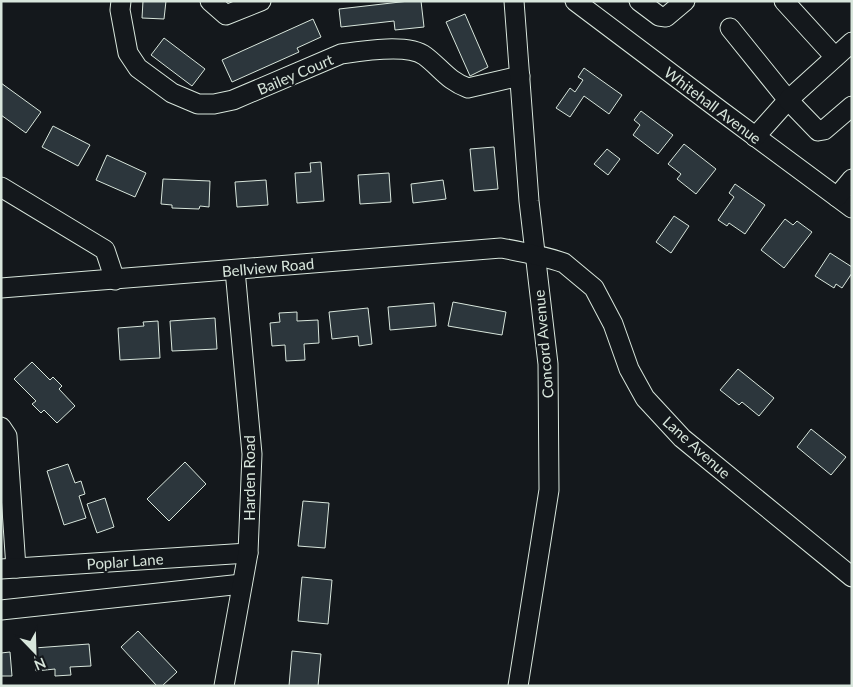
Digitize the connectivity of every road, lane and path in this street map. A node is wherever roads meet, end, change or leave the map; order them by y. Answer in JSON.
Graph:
{"nodes":[{"id":1,"x":121,"y":1,"type":"edge"},
{"id":2,"x":210,"y":1,"type":"edge"},
{"id":3,"x":261,"y":1,"type":"edge"},
{"id":4,"x":499,"y":1,"type":"edge"},
{"id":5,"x":575,"y":1,"type":"edge"},
{"id":6,"x":639,"y":1,"type":"edge"},
{"id":7,"x":686,"y":1,"type":"edge"},
{"id":8,"x":784,"y":1,"type":"edge"},
{"id":9,"x":515,"y":9,"type":"edge"},
{"id":10,"x":730,"y":28,"type":"dead end"},
{"id":11,"x":852,"y":42,"type":"edge"},
{"id":12,"x":835,"y":57,"type":"junction"},
{"id":13,"x":520,"y":76,"type":"junction"},
{"id":14,"x":788,"y":100,"type":"junction"},
{"id":15,"x":852,"y":106,"type":"edge"},
{"id":16,"x":756,"y":137,"type":"junction"},
{"id":17,"x":852,"y":179,"type":"edge"},
{"id":18,"x":1,"y":187,"type":"edge"},
{"id":19,"x":844,"y":202,"type":"edge"},
{"id":20,"x":534,"y":254,"type":"junction"},
{"id":21,"x":235,"y":270,"type":"junction"},
{"id":22,"x":115,"y":280,"type":"junction"},
{"id":23,"x":1,"y":288,"type":"edge"},
{"id":24,"x":1,"y":427,"type":"edge"},
{"id":25,"x":248,"y":553,"type":"junction"},
{"id":26,"x":9,"y":568,"type":"edge"},
{"id":27,"x":852,"y":577,"type":"edge"},
{"id":28,"x":242,"y":584,"type":"junction"},
{"id":29,"x":1,"y":610,"type":"edge"},
{"id":30,"x":224,"y":686,"type":"edge"},
{"id":31,"x":518,"y":686,"type":"edge"}],
"edges":[{"from":1,"to":13,"type":"street","name":"Bailey Court"},
{"from":2,"to":3,"type":"street"},
{"from":4,"to":9,"type":"street"},
{"from":5,"to":16,"type":"street","name":"Whitehall Avenue"},
{"from":6,"to":7,"type":"street"},
{"from":8,"to":12,"type":"street"},
{"from":9,"to":13,"type":"street","name":"Concord Avenue"},
{"from":10,"to":14,"type":"street"},
{"from":11,"to":12,"type":"street"},
{"from":12,"to":14,"type":"street"},
{"from":13,"to":20,"type":"street","name":"Concord Avenue"},
{"from":14,"to":15,"type":"street"},
{"from":14,"to":16,"type":"street"},
{"from":16,"to":19,"type":"street","name":"Whitehall Avenue"},
{"from":17,"to":19,"type":"street"},
{"from":18,"to":22,"type":"street"},
{"from":20,"to":21,"type":"street","name":"Bellview Road"},
{"from":20,"to":27,"type":"street","name":"Lane Avenue"},
{"from":20,"to":31,"type":"street","name":"Concord Avenue"},
{"from":21,"to":22,"type":"street","name":"Bellview Road"},
{"from":21,"to":25,"type":"street","name":"Harden Road"},
{"from":22,"to":23,"type":"street","name":"Bellview Road"},
{"from":24,"to":26,"type":"street"},
{"from":25,"to":26,"type":"street","name":"Poplar Lane"},
{"from":25,"to":28,"type":"street","name":"Harden Road"},
{"from":28,"to":29,"type":"street"},
{"from":28,"to":30,"type":"street","name":"Harden Road"}]}
